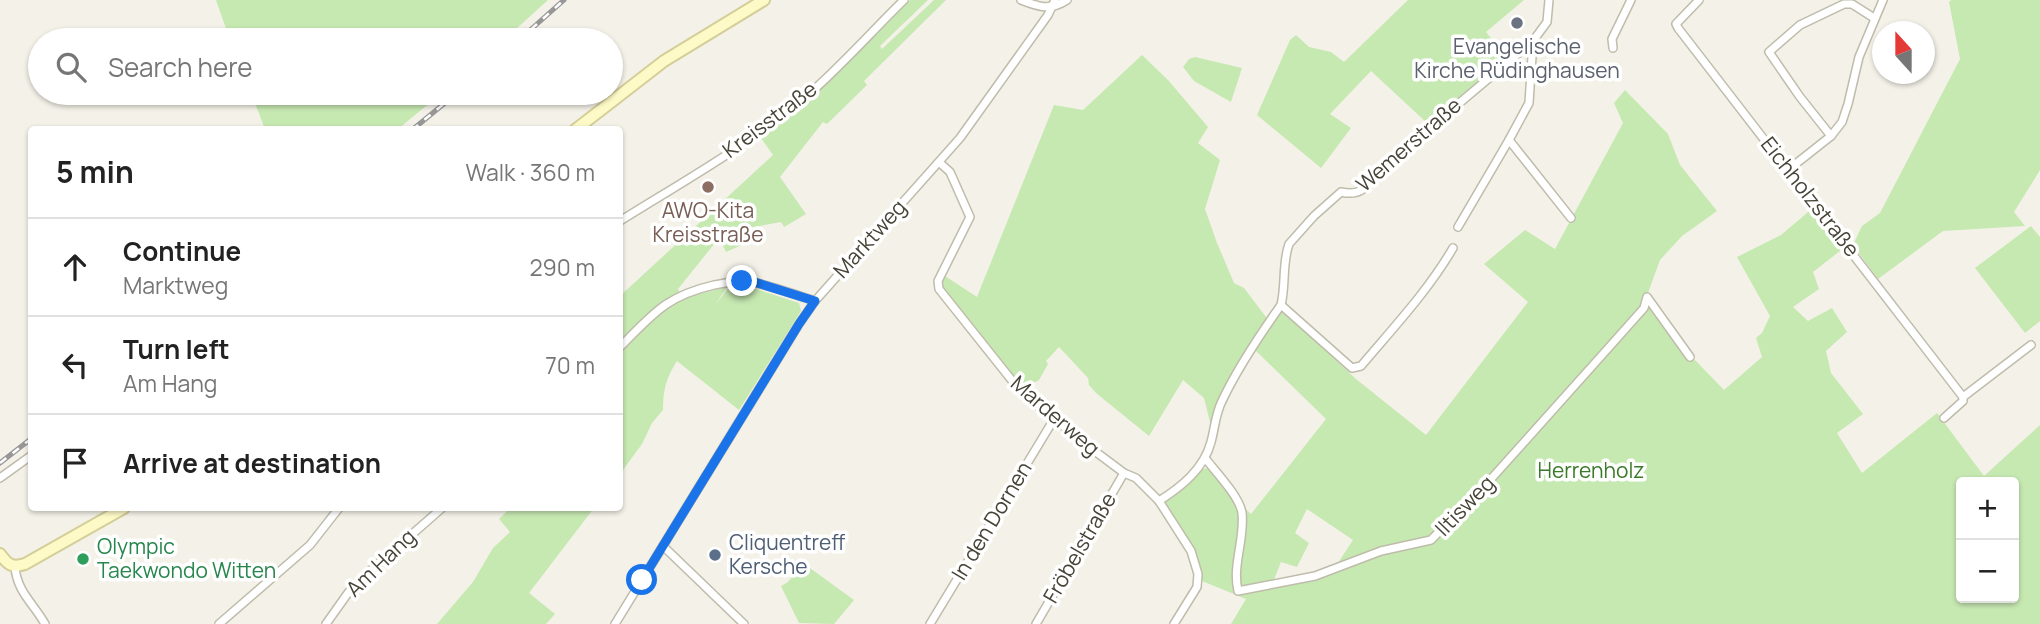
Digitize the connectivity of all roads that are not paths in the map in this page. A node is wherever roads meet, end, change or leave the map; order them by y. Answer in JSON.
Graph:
{"nodes":[{"id":1,"x":764,"y":0,"type":"edge"},
{"id":2,"x":904,"y":0,"type":"edge"},
{"id":3,"x":1021,"y":0,"type":"edge"},
{"id":4,"x":1055,"y":0,"type":"edge"},
{"id":5,"x":1067,"y":0,"type":"edge"},
{"id":6,"x":1549,"y":0,"type":"edge"},
{"id":7,"x":1632,"y":0,"type":"edge"},
{"id":8,"x":1699,"y":0,"type":"edge"},
{"id":9,"x":1883,"y":0,"type":"edge"},
{"id":10,"x":1050,"y":8,"type":"junction"},
{"id":11,"x":1874,"y":18,"type":"junction"},
{"id":12,"x":1533,"y":41,"type":"junction"},
{"id":13,"x":1613,"y":48,"type":"dead end"},
{"id":14,"x":623,"y":93,"type":"edge"},
{"id":15,"x":607,"y":105,"type":"edge"},
{"id":16,"x":580,"y":126,"type":"edge"},
{"id":17,"x":1831,"y":136,"type":"junction"},
{"id":18,"x":1509,"y":140,"type":"junction"},
{"id":19,"x":940,"y":163,"type":"junction"},
{"id":20,"x":1788,"y":170,"type":"junction"},
{"id":21,"x":1571,"y":218,"type":"dead end"},
{"id":22,"x":623,"y":219,"type":"edge"},
{"id":23,"x":1458,"y":227,"type":"dead end"},
{"id":24,"x":1453,"y":248,"type":"dead end"},
{"id":25,"x":815,"y":301,"type":"junction"},
{"id":26,"x":1281,"y":305,"type":"junction"},
{"id":27,"x":623,"y":344,"type":"edge"},
{"id":28,"x":2031,"y":345,"type":"dead end"},
{"id":29,"x":1690,"y":357,"type":"dead end"},
{"id":30,"x":1963,"y":397,"type":"junction"},
{"id":31,"x":1944,"y":418,"type":"dead end"},
{"id":32,"x":1054,"y":419,"type":"junction"},
{"id":33,"x":28,"y":458,"type":"edge"},
{"id":34,"x":1205,"y":458,"type":"junction"},
{"id":35,"x":1124,"y":473,"type":"junction"},
{"id":36,"x":0,"y":478,"type":"edge"},
{"id":37,"x":1159,"y":501,"type":"junction"},
{"id":38,"x":119,"y":511,"type":"edge"},
{"id":39,"x":337,"y":511,"type":"edge"},
{"id":40,"x":439,"y":511,"type":"edge"},
{"id":41,"x":663,"y":546,"type":"junction"},
{"id":42,"x":0,"y":554,"type":"edge"},
{"id":43,"x":15,"y":567,"type":"junction"},
{"id":44,"x":45,"y":624,"type":"edge"},
{"id":45,"x":219,"y":624,"type":"edge"},
{"id":46,"x":326,"y":624,"type":"edge"},
{"id":47,"x":615,"y":624,"type":"edge"},
{"id":48,"x":744,"y":624,"type":"edge"},
{"id":49,"x":930,"y":624,"type":"edge"},
{"id":50,"x":1036,"y":624,"type":"edge"},
{"id":51,"x":1174,"y":624,"type":"edge"}],
"edges":[{"from":1,"to":14,"type":"street"},
{"from":2,"to":22,"type":"street","name":"Kreisstraße"},
{"from":3,"to":10,"type":"street"},
{"from":4,"to":10,"type":"street"},
{"from":5,"to":10,"type":"street"},
{"from":6,"to":12,"type":"street","name":"Wemerstraße"},
{"from":7,"to":13,"type":"street"},
{"from":8,"to":20,"type":"street","name":"Eichholzstraße"},
{"from":9,"to":11,"type":"street"},
{"from":10,"to":19,"type":"street","name":"Marktweg"},
{"from":11,"to":17,"type":"street"},
{"from":11,"to":17,"type":"street"},
{"from":12,"to":18,"type":"street"},
{"from":12,"to":26,"type":"street","name":"Wemerstraße"},
{"from":15,"to":16,"type":"street"},
{"from":17,"to":20,"type":"street"},
{"from":18,"to":21,"type":"street"},
{"from":18,"to":23,"type":"street"},
{"from":19,"to":25,"type":"street","name":"Marktweg"},
{"from":19,"to":32,"type":"street","name":"Marderweg"},
{"from":20,"to":30,"type":"street","name":"Eichholzstraße"},
{"from":24,"to":26,"type":"street"},
{"from":25,"to":27,"type":"street"},
{"from":25,"to":41,"type":"street","name":"Marktweg"},
{"from":26,"to":34,"type":"street","name":"Wemerstraße"},
{"from":28,"to":30,"type":"street"},
{"from":29,"to":34,"type":"street","name":"Iltisweg"},
{"from":30,"to":31,"type":"street"},
{"from":32,"to":35,"type":"street","name":"Marderweg"},
{"from":32,"to":49,"type":"street","name":"In den Dornen"},
{"from":33,"to":36,"type":"street"},
{"from":34,"to":37,"type":"street","name":"Wemerstraße"},
{"from":35,"to":37,"type":"street","name":"Marderweg"},
{"from":35,"to":50,"type":"street","name":"Fröbelstraße"},
{"from":37,"to":51,"type":"street","name":"Marderweg"},
{"from":38,"to":43,"type":"street"},
{"from":39,"to":45,"type":"street"},
{"from":40,"to":46,"type":"street","name":"Am Hang"},
{"from":41,"to":47,"type":"street","name":"Marktweg"},
{"from":41,"to":48,"type":"street"},
{"from":42,"to":43,"type":"street"},
{"from":43,"to":44,"type":"street"}]}
